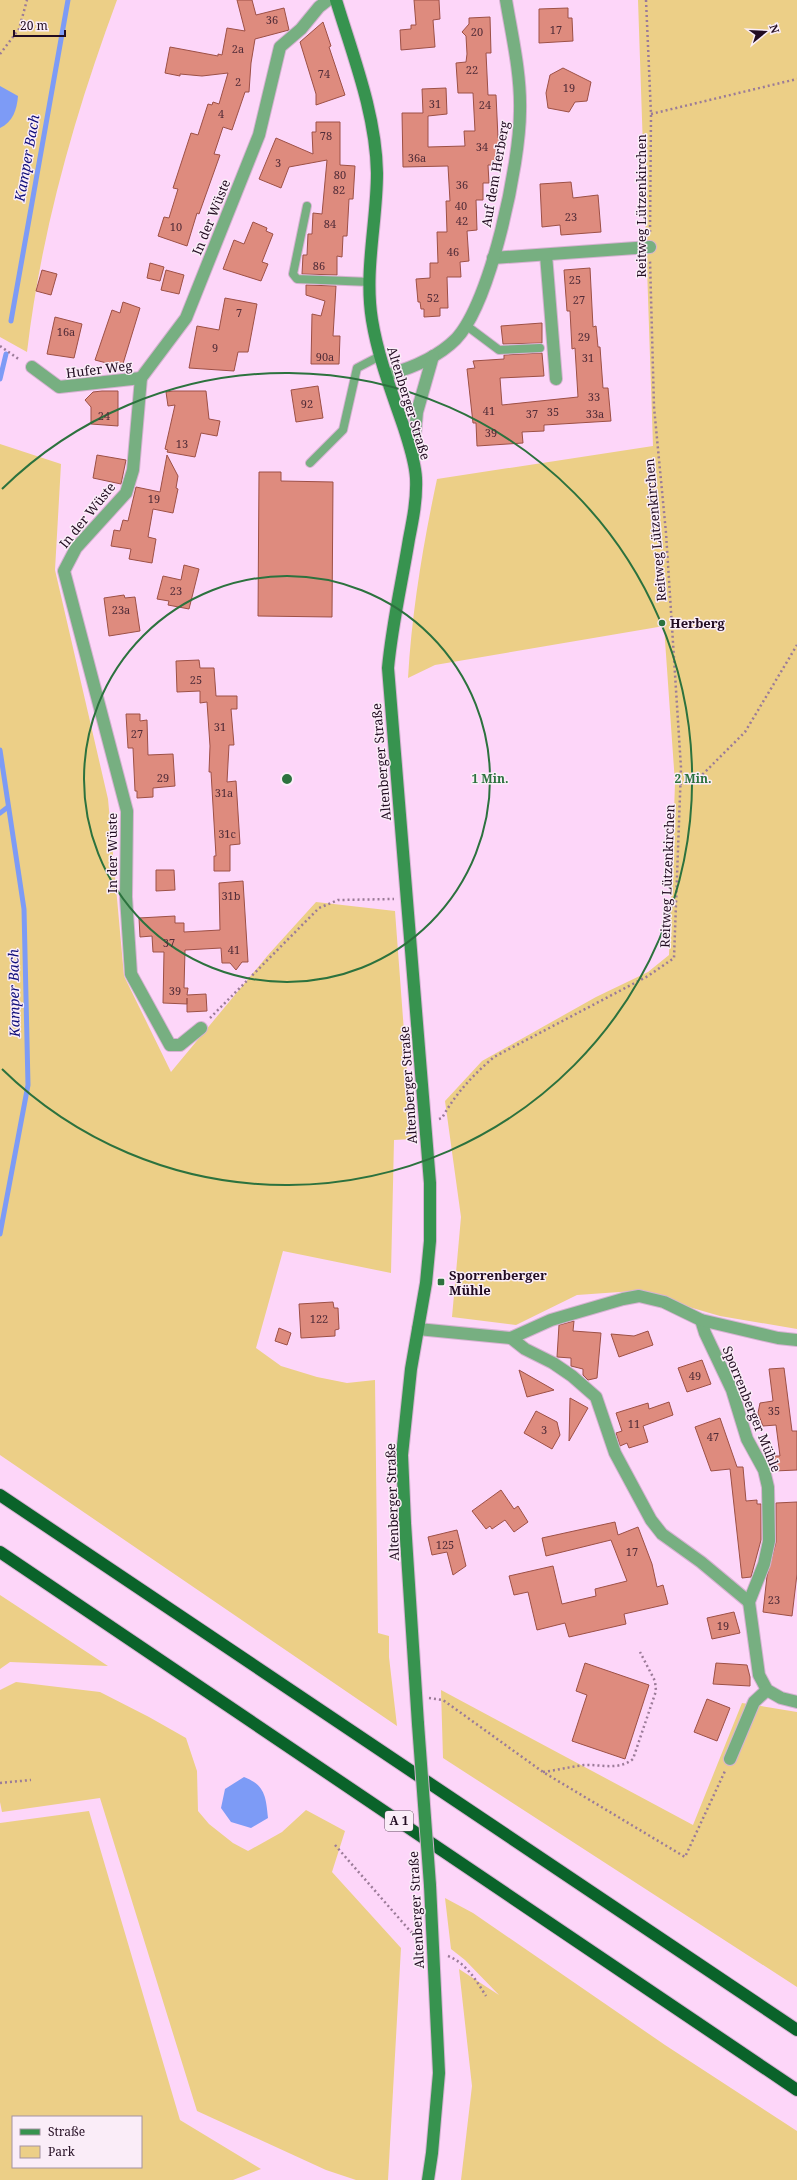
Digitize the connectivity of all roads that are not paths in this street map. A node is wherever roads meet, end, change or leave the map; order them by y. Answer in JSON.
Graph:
{"nodes":[{"id":1,"x":328,"y":0,"type":"edge"},
{"id":2,"x":336,"y":0,"type":"edge"},
{"id":3,"x":506,"y":0,"type":"edge"},
{"id":4,"x":308,"y":206,"type":"dead end"},
{"id":5,"x":650,"y":247,"type":"road end"},
{"id":6,"x":546,"y":255,"type":"junction"},
{"id":7,"x":493,"y":258,"type":"junction"},
{"id":8,"x":370,"y":282,"type":"junction"},
{"id":9,"x":467,"y":326,"type":"junction"},
{"id":10,"x":540,"y":348,"type":"dead end"},
{"id":11,"x":380,"y":356,"type":"junction"},
{"id":12,"x":433,"y":356,"type":"junction"},
{"id":13,"x":32,"y":368,"type":"road end"},
{"id":14,"x":387,"y":375,"type":"junction"},
{"id":15,"x":141,"y":378,"type":"junction"},
{"id":16,"x":556,"y":379,"type":"dead end"},
{"id":17,"x":413,"y":458,"type":"junction"},
{"id":18,"x":310,"y":463,"type":"dead end"},
{"id":19,"x":201,"y":1028,"type":"road end"},
{"id":20,"x":701,"y":1320,"type":"junction"},
{"id":21,"x":418,"y":1329,"type":"junction"},
{"id":22,"x":511,"y":1338,"type":"junction"},
{"id":23,"x":797,"y":1340,"type":"edge"},
{"id":24,"x":0,"y":1496,"type":"edge"},
{"id":25,"x":0,"y":1552,"type":"edge"},
{"id":26,"x":749,"y":1602,"type":"junction"},
{"id":27,"x":767,"y":1690,"type":"junction"},
{"id":28,"x":797,"y":1702,"type":"edge"},
{"id":29,"x":730,"y":1759,"type":"road end"},
{"id":30,"x":797,"y":2030,"type":"edge"},
{"id":31,"x":797,"y":2090,"type":"edge"},
{"id":32,"x":428,"y":2180,"type":"edge"}],
"edges":[{"from":1,"to":15,"type":"street","name":"In der Wüste"},
{"from":2,"to":8,"type":"main road","name":"Altenberger Straße"},
{"from":3,"to":7,"type":"street","name":"Auf dem Herberg"},
{"from":4,"to":8,"type":"lane"},
{"from":5,"to":6,"type":"street"},
{"from":6,"to":7,"type":"street"},
{"from":6,"to":16,"type":"street"},
{"from":7,"to":9,"type":"street","name":"Auf dem Herberg"},
{"from":8,"to":11,"type":"main road","name":"Altenberger Straße"},
{"from":9,"to":10,"type":"lane"},
{"from":9,"to":12,"type":"street","name":"Auf dem Herberg"},
{"from":11,"to":14,"type":"main road","name":"Altenberger Straße"},
{"from":11,"to":18,"type":"lane"},
{"from":12,"to":14,"type":"street","name":"Auf dem Herberg"},
{"from":12,"to":17,"type":"street"},
{"from":13,"to":15,"type":"street","name":"Hufer Weg"},
{"from":14,"to":17,"type":"main road","name":"Altenberger Straße"},
{"from":15,"to":19,"type":"street","name":"In der Wüste"},
{"from":17,"to":21,"type":"main road","name":"Altenberger Straße"},
{"from":20,"to":22,"type":"street","name":"Sporrenberger Mühle"},
{"from":20,"to":23,"type":"street","name":"Sporrenberger Mühle"},
{"from":20,"to":26,"type":"street","name":"Sporrenberger Mühle"},
{"from":21,"to":22,"type":"street","name":"Sporrenberger Mühle"},
{"from":21,"to":32,"type":"main road","name":"Altenberger Straße","bridge":true},
{"from":22,"to":26,"type":"street"},
{"from":24,"to":30,"type":"highway"},
{"from":25,"to":31,"type":"highway","number":"A 1"},
{"from":26,"to":27,"type":"street"},
{"from":27,"to":28,"type":"street"},
{"from":27,"to":29,"type":"street"}]}
